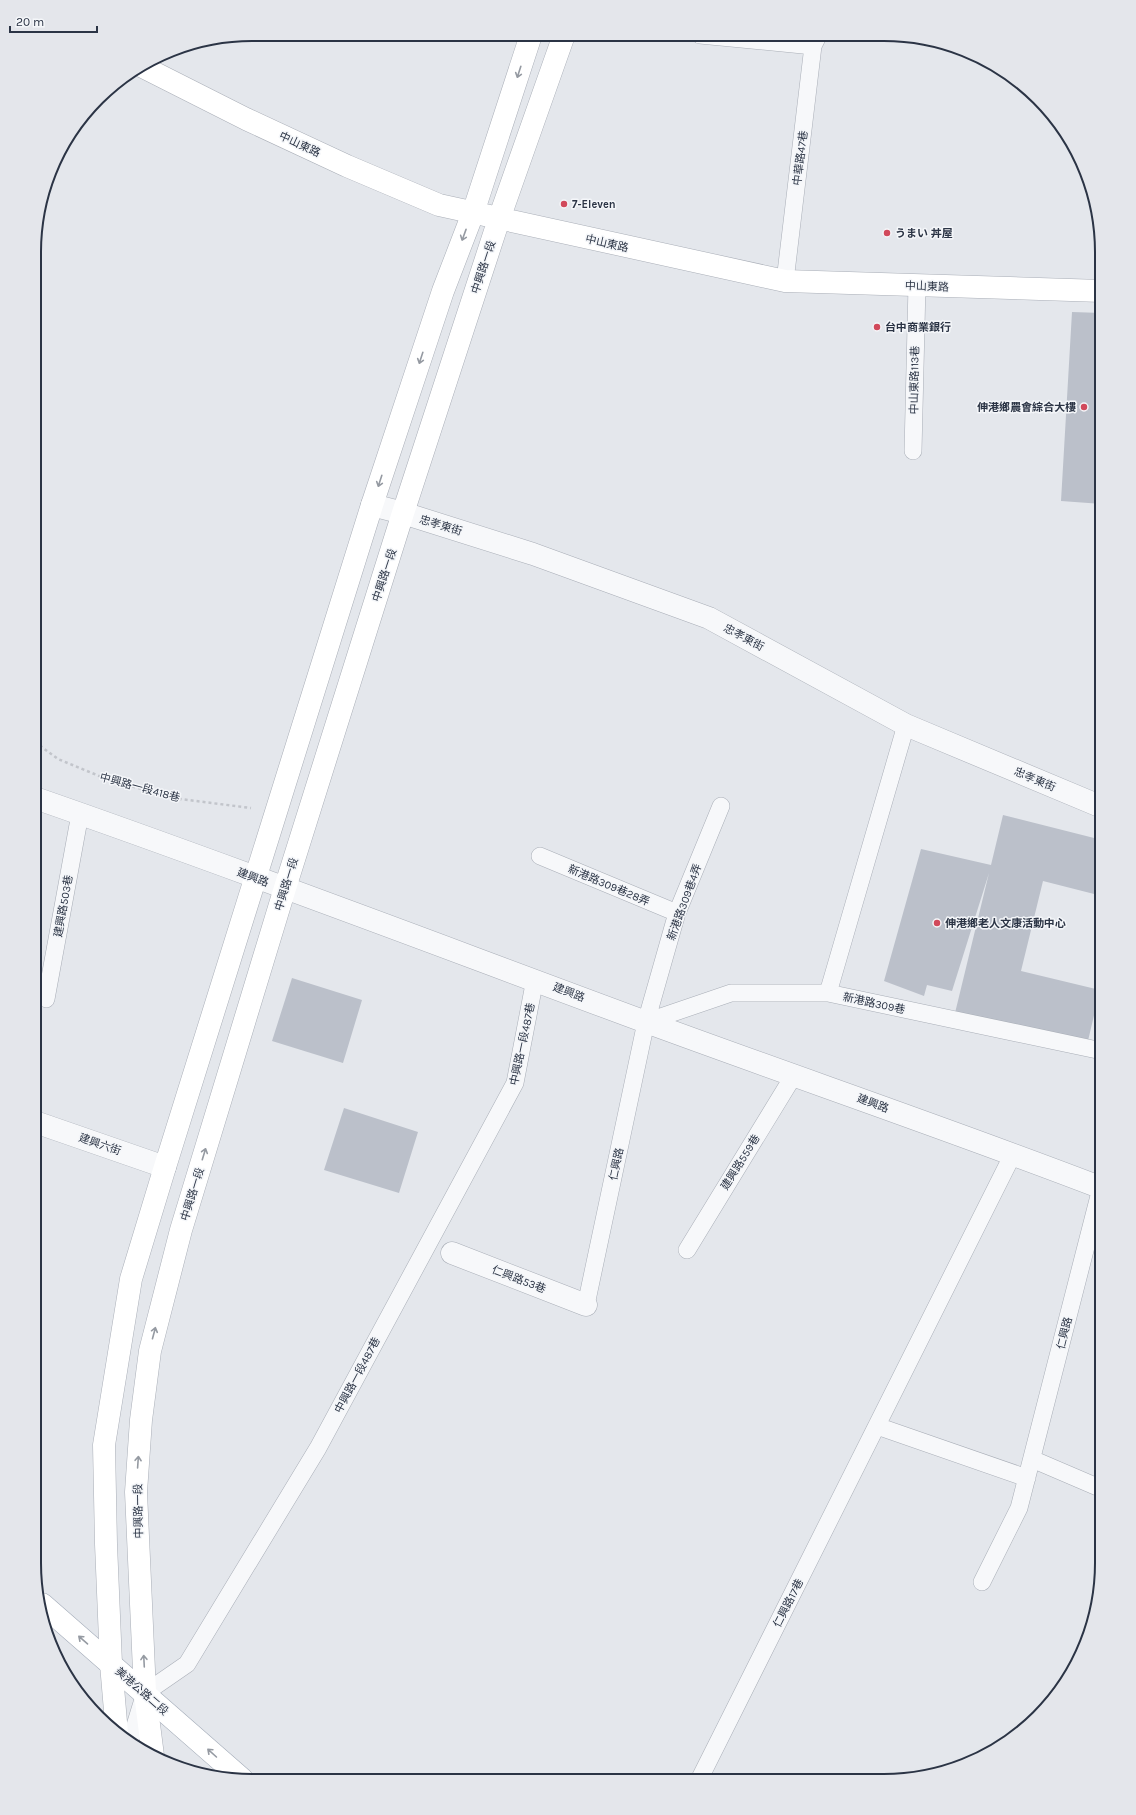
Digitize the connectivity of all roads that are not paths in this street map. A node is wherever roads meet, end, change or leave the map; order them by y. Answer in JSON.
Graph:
{"nodes":[{"id":1,"x":528,"y":41,"type":"edge"},
{"id":2,"x":562,"y":41,"type":"edge"},
{"id":3,"x":816,"y":41,"type":"edge"},
{"id":4,"x":147,"y":68,"type":"edge"},
{"id":5,"x":472,"y":213,"type":"junction"},
{"id":6,"x":499,"y":218,"type":"junction"},
{"id":7,"x":785,"y":282,"type":"junction"},
{"id":8,"x":917,"y":285,"type":"junction"},
{"id":9,"x":1095,"y":291,"type":"edge"},
{"id":10,"x":913,"y":451,"type":"dead end"},
{"id":11,"x":372,"y":505,"type":"junction"},
{"id":12,"x":403,"y":514,"type":"junction"},
{"id":13,"x":906,"y":725,"type":"junction"},
{"id":14,"x":41,"y":800,"type":"edge"},
{"id":15,"x":1095,"y":804,"type":"edge"},
{"id":16,"x":721,"y":806,"type":"dead end"},
{"id":17,"x":80,"y":814,"type":"junction"},
{"id":18,"x":540,"y":856,"type":"dead end"},
{"id":19,"x":255,"y":878,"type":"junction"},
{"id":20,"x":285,"y":888,"type":"junction"},
{"id":21,"x":677,"y":913,"type":"junction"},
{"id":22,"x":535,"y":980,"type":"junction"},
{"id":23,"x":828,"y":993,"type":"junction"},
{"id":24,"x":46,"y":999,"type":"dead end"},
{"id":25,"x":646,"y":1022,"type":"junction"},
{"id":26,"x":1095,"y":1050,"type":"edge"},
{"id":27,"x":794,"y":1075,"type":"junction"},
{"id":28,"x":41,"y":1124,"type":"edge"},
{"id":29,"x":1013,"y":1154,"type":"junction"},
{"id":30,"x":164,"y":1167,"type":"junction"},
{"id":31,"x":1095,"y":1186,"type":"edge"},
{"id":32,"x":1095,"y":1212,"type":"edge"},
{"id":33,"x":687,"y":1250,"type":"dead end"},
{"id":34,"x":452,"y":1253,"type":"dead end"},
{"id":35,"x":586,"y":1305,"type":"joint"},
{"id":36,"x":877,"y":1426,"type":"junction"},
{"id":37,"x":1032,"y":1459,"type":"junction"},
{"id":38,"x":1027,"y":1478,"type":"junction"},
{"id":39,"x":1095,"y":1486,"type":"edge"},
{"id":40,"x":982,"y":1582,"type":"dead end"},
{"id":41,"x":46,"y":1607,"type":"edge"},
{"id":42,"x":111,"y":1664,"type":"junction"},
{"id":43,"x":145,"y":1693,"type":"junction"},
{"id":44,"x":116,"y":1725,"type":"edge"},
{"id":45,"x":132,"y":1736,"type":"edge"},
{"id":46,"x":152,"y":1749,"type":"edge"},
{"id":47,"x":236,"y":1774,"type":"edge"},
{"id":48,"x":702,"y":1774,"type":"edge"}],
"edges":[{"from":1,"to":5,"type":"main road","one_way":true},
{"from":2,"to":6,"type":"main road","name":"中興路一段"},
{"from":3,"to":7,"type":"lane","name":"中華路47巷"},
{"from":4,"to":5,"type":"main road","name":"中山東路"},
{"from":5,"to":6,"type":"main road","name":"中山東路"},
{"from":5,"to":11,"type":"main road","one_way":true},
{"from":6,"to":7,"type":"main road","name":"中山東路"},
{"from":6,"to":12,"type":"main road","name":"中興路一段"},
{"from":7,"to":8,"type":"main road","name":"中山東路"},
{"from":8,"to":9,"type":"main road","name":"中山東路"},
{"from":8,"to":10,"type":"lane","name":"中山東路113巷"},
{"from":11,"to":12,"type":"street","name":"忠孝東街"},
{"from":11,"to":19,"type":"main road"},
{"from":12,"to":13,"type":"street","name":"忠孝東街"},
{"from":12,"to":20,"type":"main road","name":"中興路一段"},
{"from":13,"to":15,"type":"street","name":"忠孝東街"},
{"from":13,"to":23,"type":"lane"},
{"from":14,"to":17,"type":"street","name":"建興路"},
{"from":16,"to":21,"type":"lane","name":"新港路309巷4弄"},
{"from":17,"to":19,"type":"street","name":"建興路"},
{"from":17,"to":24,"type":"lane","name":"建興路503巷"},
{"from":18,"to":21,"type":"lane","name":"新港路309巷28弄"},
{"from":19,"to":20,"type":"street","name":"建興路"},
{"from":19,"to":30,"type":"main road"},
{"from":20,"to":22,"type":"street","name":"建興路"},
{"from":43,"to":20,"type":"main road","name":"中興路一段","one_way":true},
{"from":21,"to":25,"type":"lane","name":"新港路309巷4弄"},
{"from":22,"to":25,"type":"street","name":"建興路"},
{"from":22,"to":43,"type":"lane","name":"中興路一段487巷"},
{"from":23,"to":25,"type":"lane","name":"新港路309巷"},
{"from":23,"to":26,"type":"lane","name":"新港路309巷"},
{"from":25,"to":27,"type":"street","name":"建興路"},
{"from":25,"to":35,"type":"lane","name":"仁興路"},
{"from":27,"to":29,"type":"street","name":"建興路"},
{"from":27,"to":33,"type":"lane","name":"建興路559巷"},
{"from":28,"to":30,"type":"street","name":"建興六街"},
{"from":29,"to":31,"type":"street","name":"建興路"},
{"from":29,"to":36,"type":"lane","name":"仁興路17巷"},
{"from":30,"to":42,"type":"main road"},
{"from":32,"to":37,"type":"lane","name":"仁興路"},
{"from":34,"to":35,"type":"street","name":"仁興路53巷"},
{"from":36,"to":38,"type":"lane"},
{"from":36,"to":48,"type":"lane","name":"仁興路17巷"},
{"from":37,"to":38,"type":"lane","name":"仁興路"},
{"from":37,"to":39,"type":"lane"},
{"from":38,"to":40,"type":"lane","name":"仁興路"},
{"from":42,"to":41,"type":"main road","name":"美港公路二段","one_way":true},
{"from":42,"to":43,"type":"main road","name":"美港公路二段"},
{"from":42,"to":44,"type":"main road"},
{"from":43,"to":45,"type":"lane"},
{"from":43,"to":46,"type":"main road","name":"中興路一段"},
{"from":47,"to":43,"type":"main road","name":"美港公路二段","one_way":true}]}
